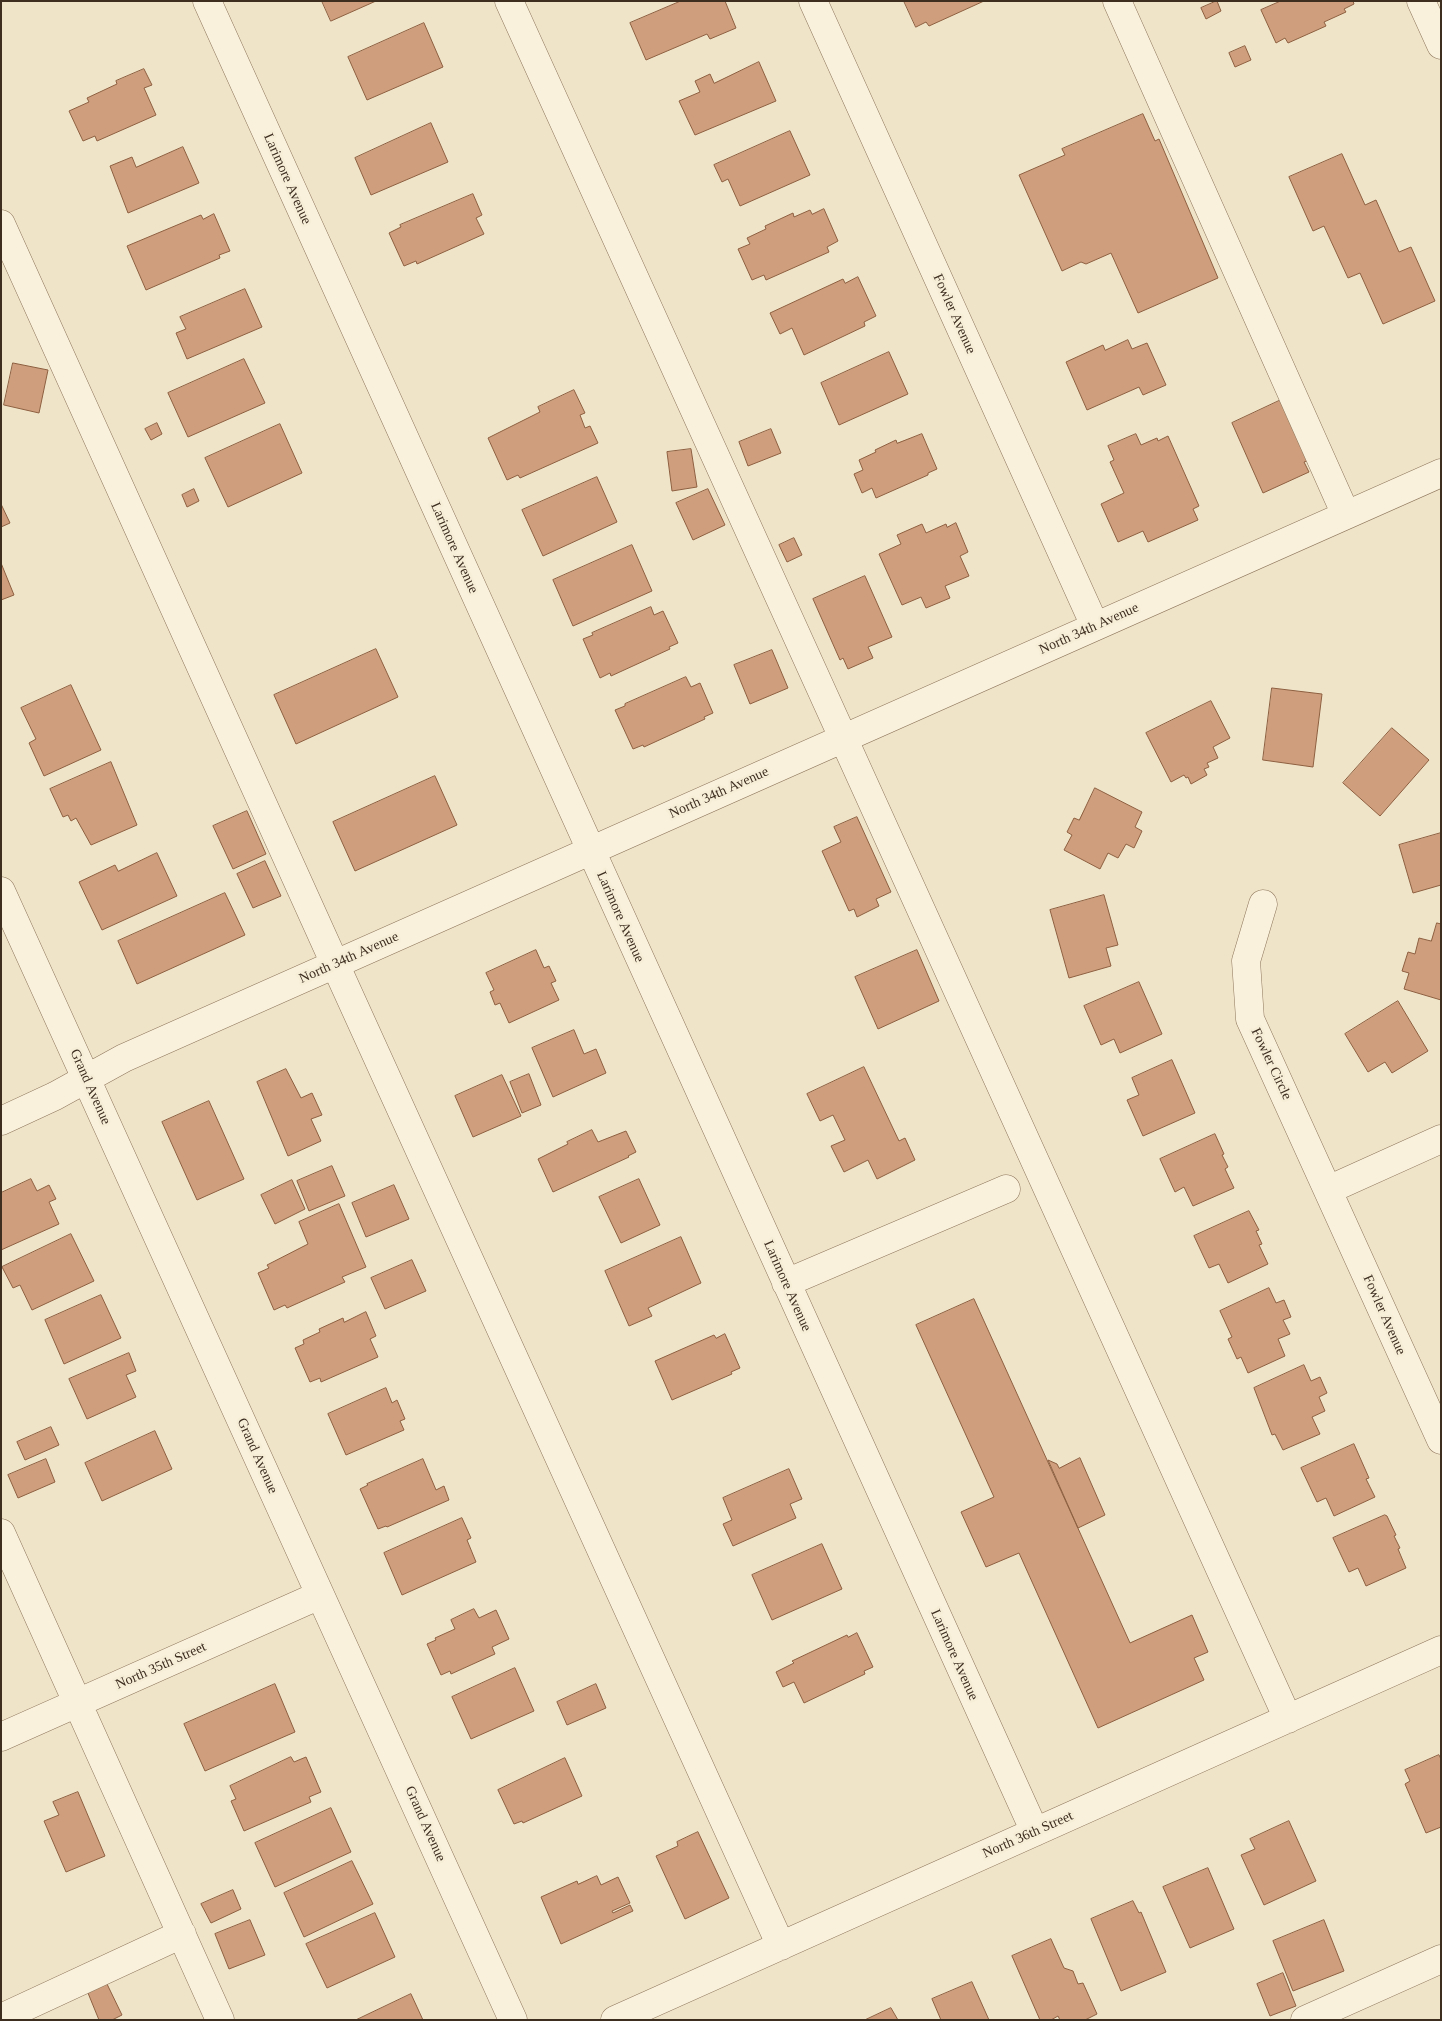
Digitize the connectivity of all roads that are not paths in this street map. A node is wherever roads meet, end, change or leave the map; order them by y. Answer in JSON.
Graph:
{"nodes":[{"id":1,"x":207,"y":1,"type":"edge"},
{"id":2,"x":509,"y":1,"type":"edge"},
{"id":3,"x":813,"y":1,"type":"edge"},
{"id":4,"x":1117,"y":1,"type":"edge"},
{"id":5,"x":1421,"y":1,"type":"edge"},
{"id":6,"x":1441,"y":44,"type":"edge"},
{"id":7,"x":1,"y":224,"type":"edge"},
{"id":8,"x":1441,"y":472,"type":"edge"},
{"id":9,"x":1346,"y":515,"type":"junction"},
{"id":10,"x":1095,"y":626,"type":"junction"},
{"id":11,"x":843,"y":738,"type":"junction"},
{"id":12,"x":590,"y":850,"type":"junction"},
{"id":13,"x":1,"y":891,"type":"edge"},
{"id":14,"x":1263,"y":904,"type":"dead end"},
{"id":15,"x":335,"y":964,"type":"junction"},
{"id":16,"x":86,"y":1079,"type":"junction"},
{"id":17,"x":1,"y":1121,"type":"edge"},
{"id":18,"x":1441,"y":1140,"type":"edge"},
{"id":19,"x":1006,"y":1189,"type":"dead end"},
{"id":20,"x":1328,"y":1190,"type":"junction"},
{"id":21,"x":786,"y":1283,"type":"junction"},
{"id":22,"x":1441,"y":1440,"type":"edge"},
{"id":23,"x":1,"y":1533,"type":"edge"},
{"id":24,"x":320,"y":1595,"type":"junction"},
{"id":25,"x":1441,"y":1650,"type":"edge"},
{"id":26,"x":79,"y":1702,"type":"junction"},
{"id":27,"x":1288,"y":1719,"type":"junction"},
{"id":28,"x":1,"y":1737,"type":"edge"},
{"id":29,"x":1035,"y":1832,"type":"junction"},
{"id":30,"x":182,"y":1934,"type":"junction"},
{"id":31,"x":781,"y":1946,"type":"junction"},
{"id":32,"x":1441,"y":1959,"type":"edge"},
{"id":33,"x":1,"y":2018,"type":"edge"},
{"id":34,"x":220,"y":2020,"type":"edge"},
{"id":35,"x":514,"y":2020,"type":"edge"},
{"id":36,"x":615,"y":2020,"type":"edge"},
{"id":37,"x":1305,"y":2020,"type":"edge"}],
"edges":[{"from":1,"to":12,"type":"street","name":"Larimore Avenue"},
{"from":2,"to":11,"type":"street"},
{"from":3,"to":10,"type":"street","name":"Fowler Avenue"},
{"from":4,"to":9,"type":"street"},
{"from":5,"to":6,"type":"street"},
{"from":7,"to":15,"type":"street"},
{"from":8,"to":9,"type":"street","name":"North 34th Avenue"},
{"from":9,"to":10,"type":"street","name":"North 34th Avenue"},
{"from":10,"to":11,"type":"street","name":"North 34th Avenue"},
{"from":11,"to":12,"type":"street","name":"North 34th Avenue"},
{"from":11,"to":27,"type":"street"},
{"from":12,"to":15,"type":"street","name":"North 34th Avenue"},
{"from":12,"to":21,"type":"street","name":"Larimore Avenue"},
{"from":13,"to":16,"type":"street","name":"Grand Avenue"},
{"from":14,"to":20,"type":"street","name":"Fowler Circle"},
{"from":15,"to":16,"type":"street","name":"North 34th Avenue"},
{"from":15,"to":31,"type":"street"},
{"from":16,"to":17,"type":"street","name":"North 34th Avenue"},
{"from":16,"to":24,"type":"street","name":"Grand Avenue"},
{"from":18,"to":20,"type":"street"},
{"from":19,"to":21,"type":"street"},
{"from":20,"to":22,"type":"street","name":"Fowler Avenue"},
{"from":21,"to":29,"type":"street","name":"Larimore Avenue"},
{"from":23,"to":26,"type":"street"},
{"from":24,"to":26,"type":"street","name":"North 35th Street"},
{"from":24,"to":35,"type":"street","name":"Grand Avenue"},
{"from":25,"to":27,"type":"street","name":"North 36th Street"},
{"from":26,"to":28,"type":"street","name":"North 35th Street"},
{"from":26,"to":30,"type":"street"},
{"from":27,"to":29,"type":"street","name":"North 36th Street"},
{"from":29,"to":31,"type":"street","name":"North 36th Street"},
{"from":30,"to":33,"type":"street"},
{"from":30,"to":34,"type":"street"},
{"from":31,"to":36,"type":"street","name":"North 36th Street"},
{"from":32,"to":37,"type":"street"}]}
